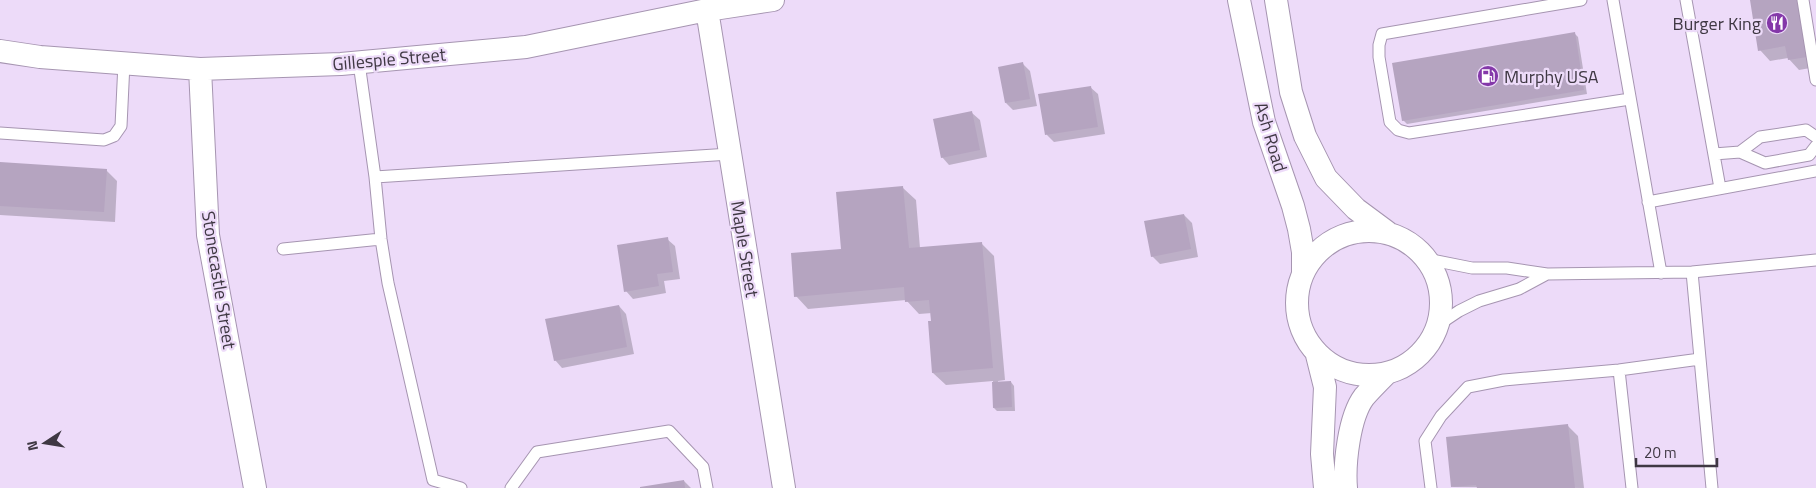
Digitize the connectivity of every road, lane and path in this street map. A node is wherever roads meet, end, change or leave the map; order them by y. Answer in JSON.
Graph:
{"nodes":[{"id":1,"x":773,"y":0,"type":"edge"},
{"id":2,"x":1240,"y":0,"type":"edge"},
{"id":3,"x":1276,"y":0,"type":"edge"},
{"id":4,"x":1580,"y":0,"type":"edge"},
{"id":5,"x":1613,"y":0,"type":"edge"},
{"id":6,"x":1686,"y":0,"type":"edge"},
{"id":7,"x":1803,"y":0,"type":"edge"},
{"id":8,"x":707,"y":10,"type":"junction"},
{"id":9,"x":0,"y":51,"type":"edge"},
{"id":10,"x":124,"y":63,"type":"junction"},
{"id":11,"x":359,"y":63,"type":"junction"},
{"id":12,"x":200,"y":69,"type":"junction"},
{"id":13,"x":1816,"y":80,"type":"edge"},
{"id":14,"x":1630,"y":99,"type":"junction"},
{"id":15,"x":0,"y":132,"type":"edge"},
{"id":16,"x":1816,"y":137,"type":"edge"},
{"id":17,"x":1816,"y":146,"type":"edge"},
{"id":18,"x":1740,"y":152,"type":"junction"},
{"id":19,"x":730,"y":154,"type":"junction"},
{"id":20,"x":1714,"y":154,"type":"junction"},
{"id":21,"x":1816,"y":171,"type":"edge"},
{"id":22,"x":375,"y":177,"type":"junction"},
{"id":23,"x":1720,"y":188,"type":"junction"},
{"id":24,"x":1648,"y":202,"type":"junction"},
{"id":25,"x":1388,"y":232,"type":"junction"},
{"id":26,"x":381,"y":239,"type":"junction"},
{"id":27,"x":283,"y":249,"type":"dead end"},
{"id":28,"x":1427,"y":258,"type":"junction"},
{"id":29,"x":1816,"y":260,"type":"edge"},
{"id":30,"x":1692,"y":272,"type":"junction"},
{"id":31,"x":1303,"y":273,"type":"junction"},
{"id":32,"x":1661,"y":273,"type":"junction"},
{"id":33,"x":1547,"y":274,"type":"junction"},
{"id":34,"x":1438,"y":325,"type":"junction"},
{"id":35,"x":1317,"y":354,"type":"junction"},
{"id":36,"x":1700,"y":359,"type":"junction"},
{"id":37,"x":1619,"y":370,"type":"junction"},
{"id":38,"x":1386,"y":374,"type":"junction"},
{"id":39,"x":254,"y":488,"type":"edge"},
{"id":40,"x":461,"y":488,"type":"edge"},
{"id":41,"x":511,"y":488,"type":"edge"},
{"id":42,"x":707,"y":488,"type":"edge"},
{"id":43,"x":784,"y":488,"type":"edge"},
{"id":44,"x":1325,"y":488,"type":"edge"},
{"id":45,"x":1346,"y":488,"type":"edge"},
{"id":46,"x":1431,"y":488,"type":"edge"},
{"id":47,"x":1632,"y":488,"type":"edge"},
{"id":48,"x":1712,"y":488,"type":"edge"}],
"edges":[{"from":1,"to":8,"type":"street","name":"Gillespie Street"},
{"from":2,"to":31,"type":"street","name":"Ash Road"},
{"from":3,"to":25,"type":"street","name":"Ash Road"},
{"from":4,"to":14,"type":"lane"},
{"from":5,"to":14,"type":"lane"},
{"from":6,"to":20,"type":"lane"},
{"from":7,"to":13,"type":"lane"},
{"from":8,"to":11,"type":"street","name":"Gillespie Street"},
{"from":8,"to":19,"type":"street","name":"Maple Street"},
{"from":9,"to":10,"type":"street","name":"Gillespie Street"},
{"from":10,"to":12,"type":"street","name":"Gillespie Street"},
{"from":10,"to":15,"type":"lane"},
{"from":11,"to":12,"type":"street","name":"Gillespie Street"},
{"from":11,"to":22,"type":"lane"},
{"from":12,"to":39,"type":"street","name":"Stonecastle Street"},
{"from":14,"to":24,"type":"lane"},
{"from":16,"to":18,"type":"lane"},
{"from":17,"to":18,"type":"lane"},
{"from":18,"to":20,"type":"lane"},
{"from":19,"to":22,"type":"lane"},
{"from":19,"to":43,"type":"street","name":"Maple Street"},
{"from":20,"to":23,"type":"lane"},
{"from":21,"to":23,"type":"lane"},
{"from":22,"to":26,"type":"lane"},
{"from":23,"to":24,"type":"lane"},
{"from":24,"to":32,"type":"lane"},
{"from":25,"to":28,"type":"street"},
{"from":25,"to":31,"type":"street"},
{"from":26,"to":27,"type":"lane"},
{"from":26,"to":40,"type":"lane"},
{"from":28,"to":33,"type":"lane"},
{"from":28,"to":34,"type":"street"},
{"from":29,"to":30,"type":"lane"},
{"from":30,"to":32,"type":"lane"},
{"from":30,"to":36,"type":"lane"},
{"from":31,"to":35,"type":"street"},
{"from":32,"to":33,"type":"lane"},
{"from":33,"to":34,"type":"lane"},
{"from":34,"to":38,"type":"street"},
{"from":35,"to":38,"type":"street"},
{"from":35,"to":44,"type":"street"},
{"from":36,"to":37,"type":"lane"},
{"from":36,"to":48,"type":"lane"},
{"from":37,"to":46,"type":"lane"},
{"from":37,"to":47,"type":"lane"},
{"from":38,"to":45,"type":"street"},
{"from":41,"to":42,"type":"lane"}]}
